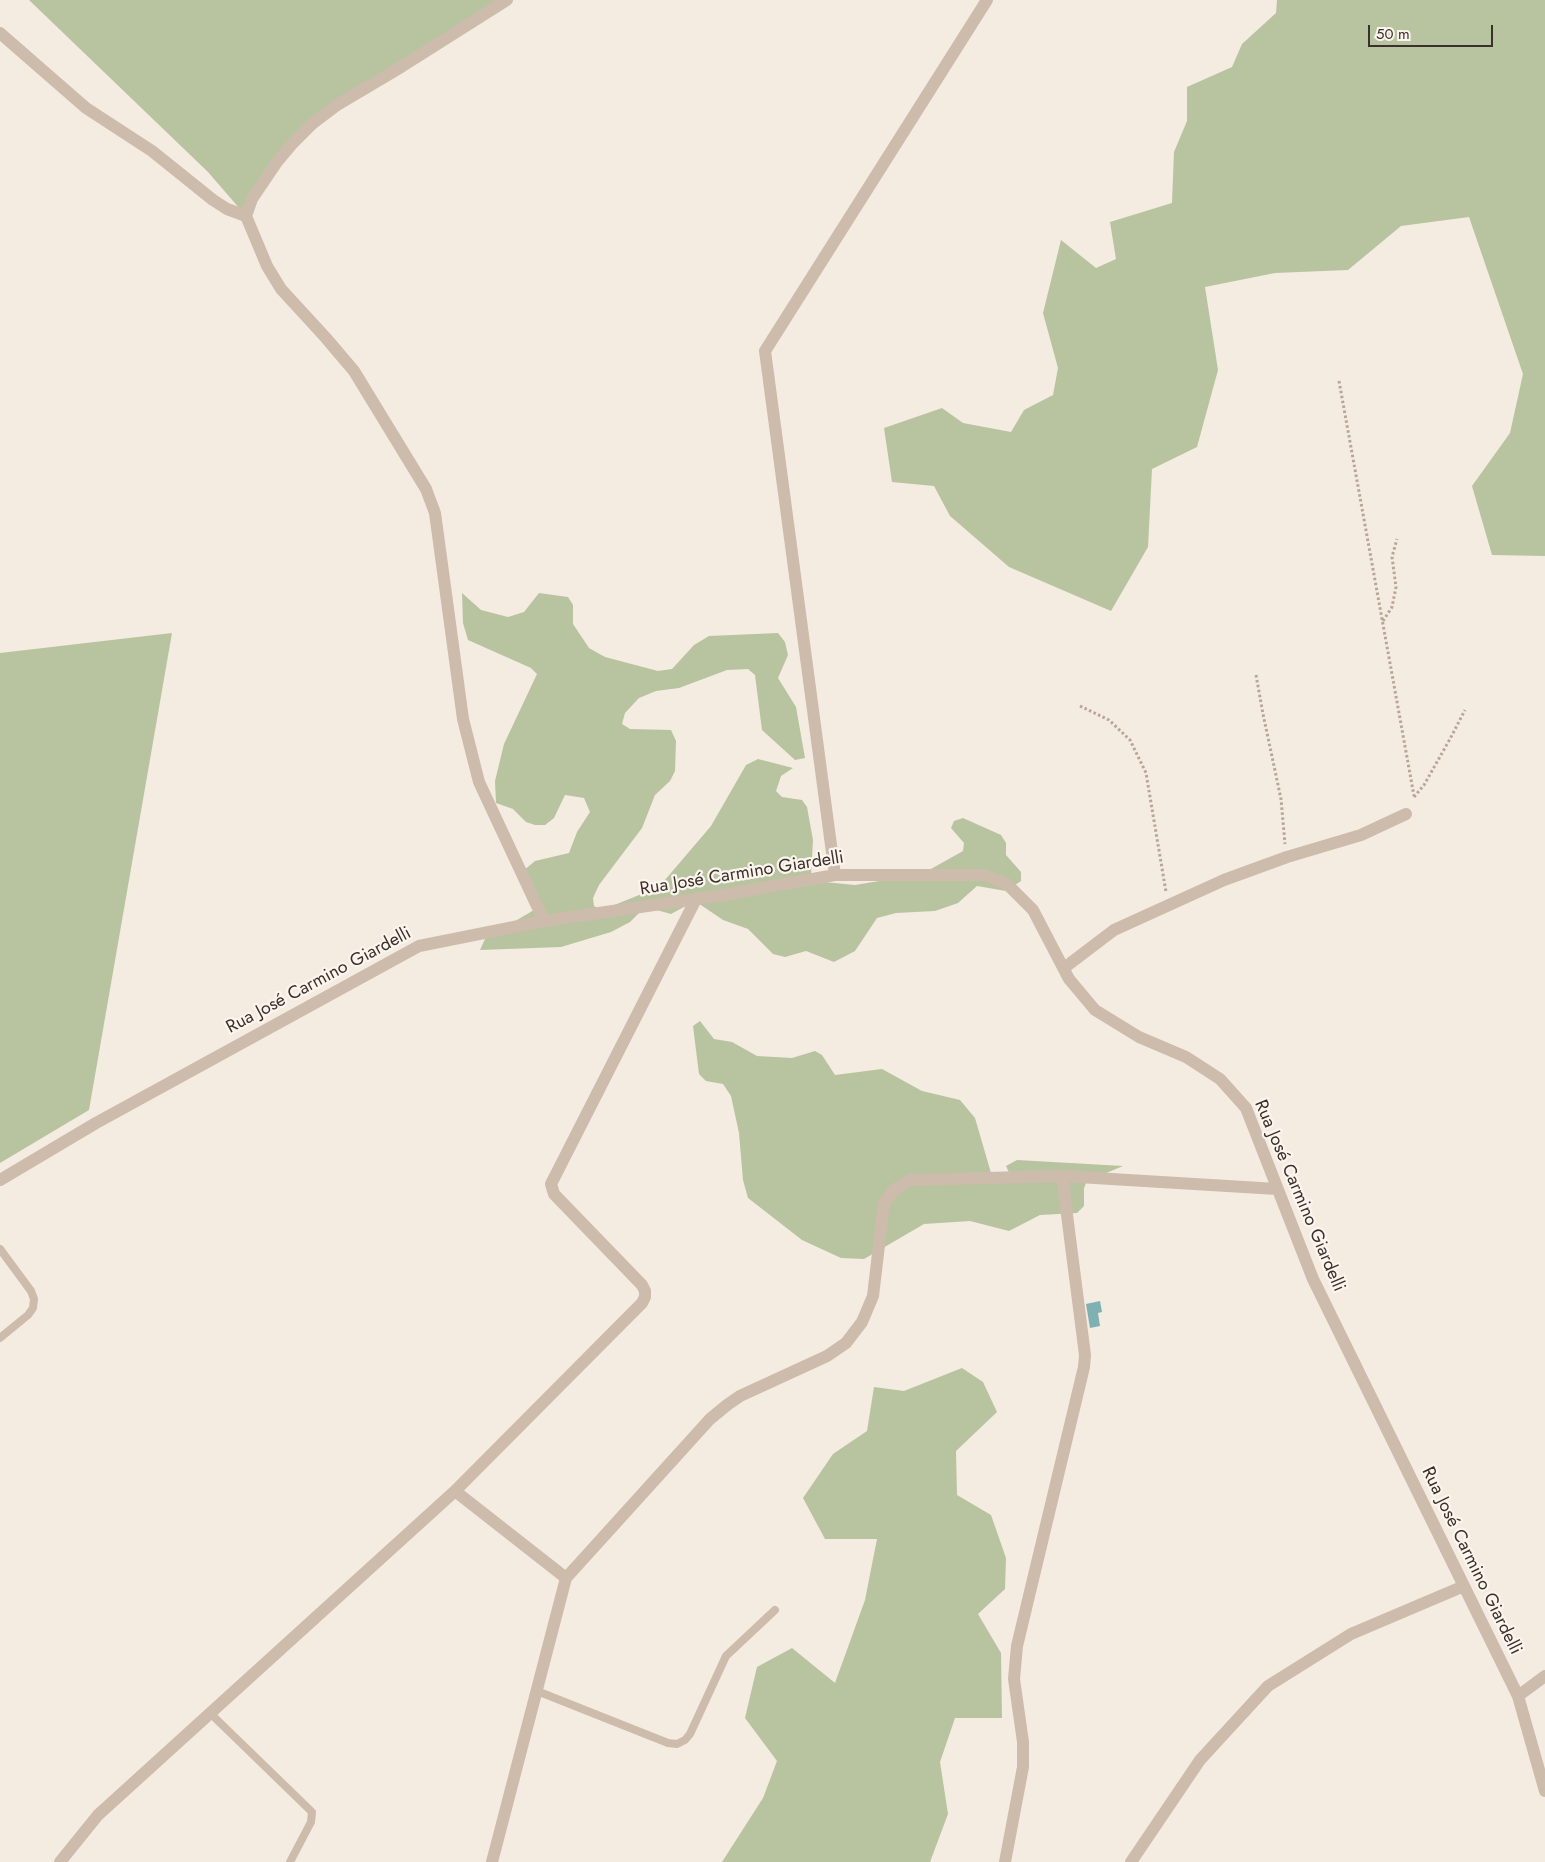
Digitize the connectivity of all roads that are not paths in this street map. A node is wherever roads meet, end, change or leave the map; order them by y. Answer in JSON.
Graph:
{"nodes":[{"id":1,"x":507,"y":0,"type":"edge"},
{"id":2,"x":987,"y":0,"type":"edge"},
{"id":3,"x":0,"y":33,"type":"edge"},
{"id":4,"x":246,"y":216,"type":"junction"},
{"id":5,"x":1406,"y":814,"type":"road end"},
{"id":6,"x":835,"y":875,"type":"junction"},
{"id":7,"x":696,"y":899,"type":"junction"},
{"id":8,"x":544,"y":921,"type":"junction"},
{"id":9,"x":1064,"y":968,"type":"junction"},
{"id":10,"x":1062,"y":1176,"type":"junction"},
{"id":11,"x":0,"y":1180,"type":"edge"},
{"id":12,"x":1277,"y":1189,"type":"junction"},
{"id":13,"x":0,"y":1250,"type":"edge"},
{"id":14,"x":0,"y":1338,"type":"edge"},
{"id":15,"x":455,"y":1491,"type":"junction"},
{"id":16,"x":566,"y":1578,"type":"junction"},
{"id":17,"x":1464,"y":1586,"type":"junction"},
{"id":18,"x":775,"y":1610,"type":"dead end"},
{"id":19,"x":1545,"y":1676,"type":"edge"},
{"id":20,"x":537,"y":1692,"type":"junction"},
{"id":21,"x":1518,"y":1696,"type":"junction"},
{"id":22,"x":211,"y":1714,"type":"junction"},
{"id":23,"x":1545,"y":1792,"type":"edge"},
{"id":24,"x":60,"y":1862,"type":"edge"},
{"id":25,"x":290,"y":1862,"type":"edge"},
{"id":26,"x":492,"y":1862,"type":"edge"},
{"id":27,"x":1005,"y":1862,"type":"edge"},
{"id":28,"x":1131,"y":1862,"type":"edge"}],
"edges":[{"from":1,"to":4,"type":"street"},
{"from":2,"to":6,"type":"street"},
{"from":3,"to":4,"type":"street"},
{"from":4,"to":8,"type":"street"},
{"from":5,"to":9,"type":"street"},
{"from":6,"to":7,"type":"street","name":"Rua José Carmino Giardelli"},
{"from":6,"to":9,"type":"street","name":"Rua José Carmino Giardelli"},
{"from":7,"to":8,"type":"street","name":"Rua José Carmino Giardelli"},
{"from":7,"to":15,"type":"street"},
{"from":8,"to":11,"type":"street","name":"Rua José Carmino Giardelli"},
{"from":9,"to":12,"type":"street","name":"Rua José Carmino Giardelli"},
{"from":10,"to":12,"type":"street"},
{"from":10,"to":16,"type":"street"},
{"from":10,"to":27,"type":"street"},
{"from":12,"to":17,"type":"street","name":"Rua José Carmino Giardelli"},
{"from":13,"to":14,"type":"lane"},
{"from":15,"to":16,"type":"street"},
{"from":15,"to":22,"type":"street"},
{"from":16,"to":20,"type":"street"},
{"from":17,"to":21,"type":"street","name":"Rua José Carmino Giardelli"},
{"from":17,"to":28,"type":"street"},
{"from":18,"to":20,"type":"lane"},
{"from":19,"to":21,"type":"street"},
{"from":20,"to":26,"type":"street"},
{"from":21,"to":23,"type":"street","name":"Rua José Carmino Giardelli"},
{"from":22,"to":24,"type":"street"},
{"from":22,"to":25,"type":"lane"}]}
